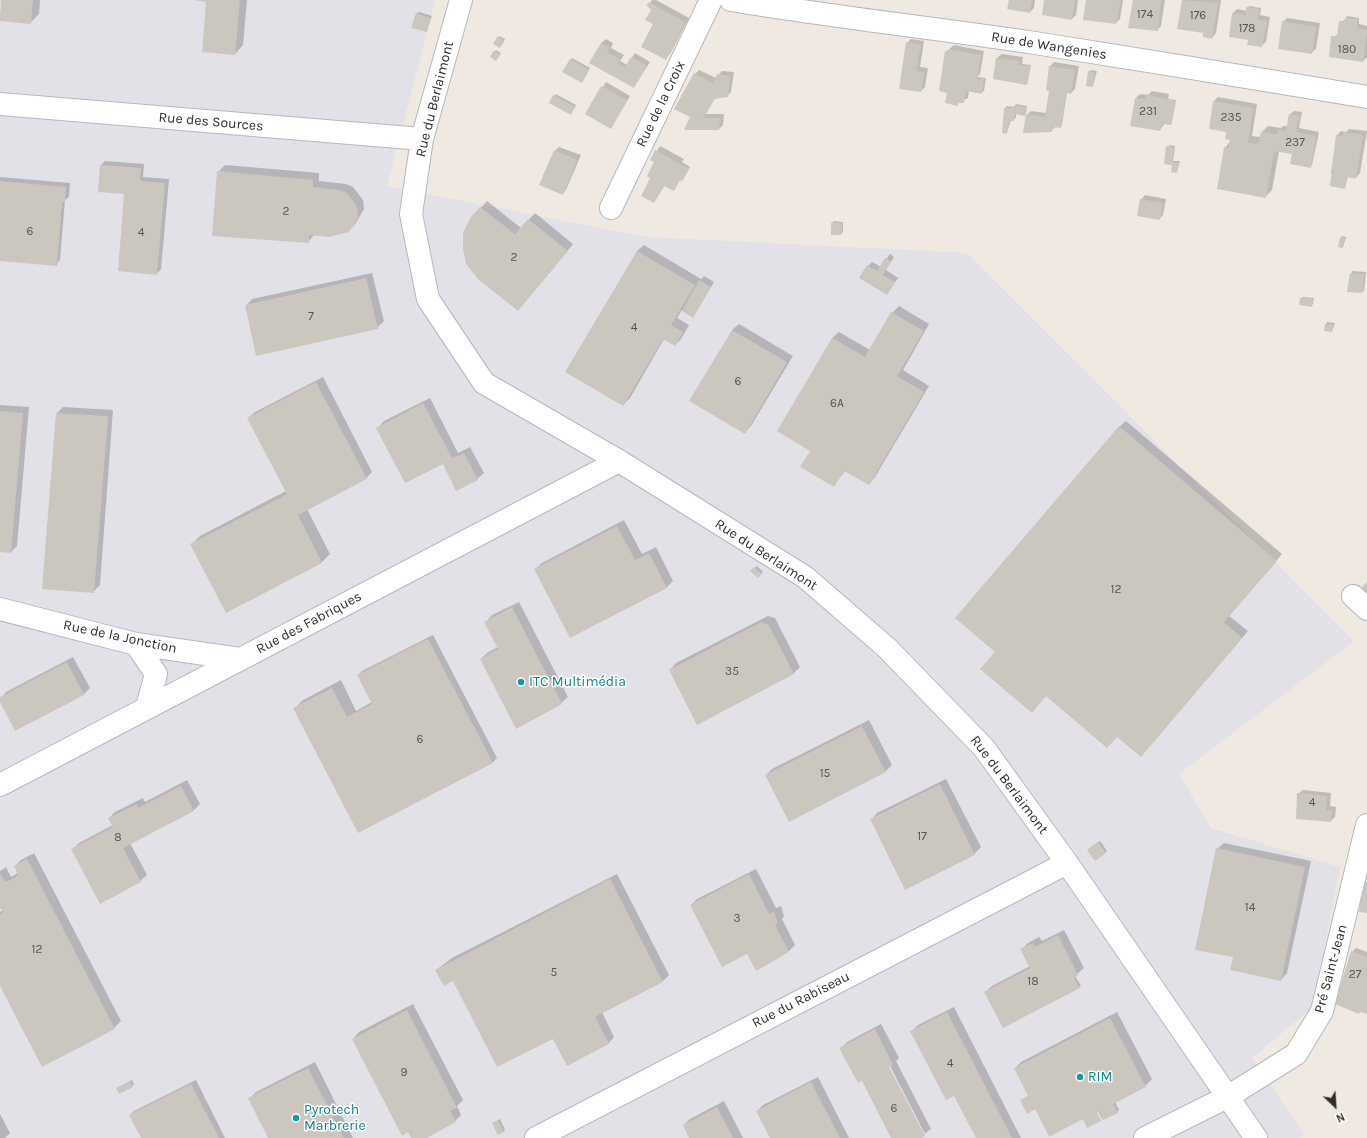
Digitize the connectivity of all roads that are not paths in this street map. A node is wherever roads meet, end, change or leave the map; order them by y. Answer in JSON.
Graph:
{"nodes":[{"id":1,"x":461,"y":0,"type":"edge"},
{"id":2,"x":711,"y":0,"type":"edge"},
{"id":3,"x":731,"y":0,"type":"edge"},
{"id":4,"x":828,"y":0,"type":"edge"},
{"id":5,"x":860,"y":18,"type":"junction"},
{"id":6,"x":1367,"y":97,"type":"edge"},
{"id":7,"x":0,"y":104,"type":"edge"},
{"id":8,"x":422,"y":139,"type":"junction"},
{"id":9,"x":611,"y":208,"type":"dead end"},
{"id":10,"x":619,"y":461,"type":"junction"},
{"id":11,"x":0,"y":609,"type":"edge"},
{"id":12,"x":136,"y":644,"type":"junction"},
{"id":13,"x":240,"y":659,"type":"junction"},
{"id":14,"x":147,"y":707,"type":"junction"},
{"id":15,"x":0,"y":785,"type":"edge"},
{"id":16,"x":1367,"y":825,"type":"edge"},
{"id":17,"x":1066,"y":863,"type":"junction"},
{"id":18,"x":1229,"y":1096,"type":"junction"},
{"id":19,"x":536,"y":1138,"type":"edge"},
{"id":20,"x":1145,"y":1138,"type":"edge"},
{"id":21,"x":1256,"y":1138,"type":"edge"}],
"edges":[{"from":1,"to":8,"type":"street","name":"Rue du Berlaimont"},
{"from":2,"to":9,"type":"street","name":"Rue de la Croix"},
{"from":3,"to":5,"type":"street","name":"Rue de Wangenies"},
{"from":4,"to":5,"type":"street"},
{"from":5,"to":6,"type":"street","name":"Rue de Wangenies"},
{"from":7,"to":8,"type":"street","name":"Rue des Sources"},
{"from":8,"to":10,"type":"street","name":"Rue du Berlaimont"},
{"from":10,"to":13,"type":"street","name":"Rue des Fabriques"},
{"from":10,"to":17,"type":"street","name":"Rue du Berlaimont"},
{"from":11,"to":12,"type":"street","name":"Rue de la Jonction"},
{"from":12,"to":13,"type":"street","name":"Rue de la Jonction"},
{"from":12,"to":14,"type":"street"},
{"from":13,"to":14,"type":"street","name":"Rue des Fabriques"},
{"from":14,"to":15,"type":"street","name":"Rue des Fabriques"},
{"from":16,"to":18,"type":"street","name":"Pré Saint-Jean"},
{"from":17,"to":18,"type":"street","name":"Rue du Berlaimont"},
{"from":17,"to":19,"type":"street","name":"Rue du Rabiseau"},
{"from":18,"to":20,"type":"street"},
{"from":18,"to":21,"type":"street","name":"Rue du Berlaimont"}]}
